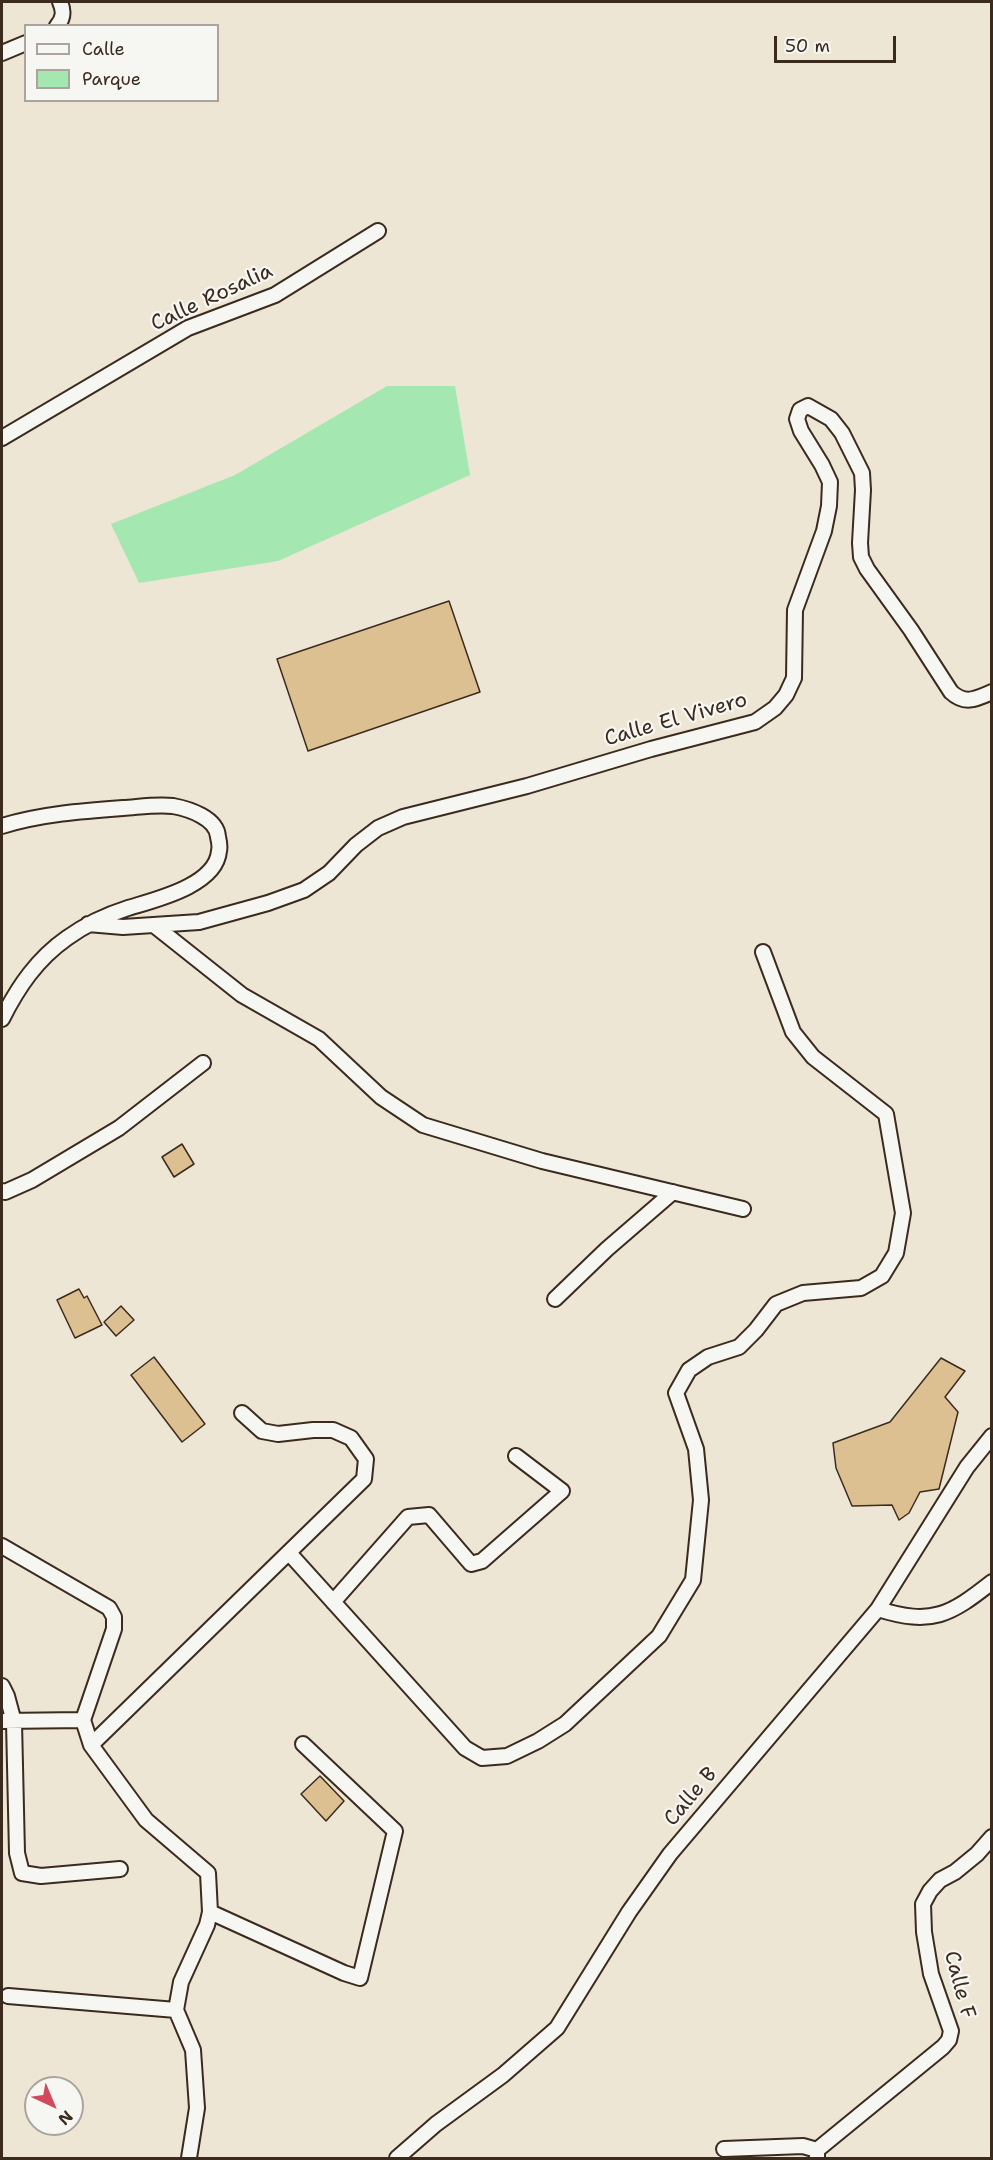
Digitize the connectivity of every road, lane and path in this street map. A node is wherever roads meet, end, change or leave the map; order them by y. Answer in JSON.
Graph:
{"nodes":[{"id":1,"x":60,"y":2,"type":"edge"},
{"id":2,"x":59,"y":24,"type":"edge"},
{"id":3,"x":24,"y":44,"type":"edge"},
{"id":4,"x":2,"y":53,"type":"edge"},
{"id":5,"x":378,"y":231,"type":"dead end"},
{"id":6,"x":2,"y":438,"type":"edge"},
{"id":7,"x":992,"y":692,"type":"edge"},
{"id":8,"x":2,"y":826,"type":"edge"},
{"id":9,"x":88,"y":924,"type":"junction"},
{"id":10,"x":155,"y":926,"type":"junction"},
{"id":11,"x":763,"y":952,"type":"dead end"},
{"id":12,"x":2,"y":1019,"type":"edge"},
{"id":13,"x":203,"y":1063,"type":"dead end"},
{"id":14,"x":2,"y":1191,"type":"edge"},
{"id":15,"x":673,"y":1192,"type":"junction"},
{"id":16,"x":742,"y":1209,"type":"dead end"},
{"id":17,"x":555,"y":1299,"type":"dead end"},
{"id":18,"x":242,"y":1413,"type":"dead end"},
{"id":19,"x":992,"y":1436,"type":"edge"},
{"id":20,"x":516,"y":1456,"type":"dead end"},
{"id":21,"x":2,"y":1546,"type":"edge"},
{"id":22,"x":290,"y":1554,"type":"junction"},
{"id":23,"x":992,"y":1582,"type":"edge"},
{"id":24,"x":333,"y":1602,"type":"junction"},
{"id":25,"x":878,"y":1609,"type":"junction"},
{"id":26,"x":2,"y":1686,"type":"edge"},
{"id":27,"x":83,"y":1720,"type":"junction"},
{"id":28,"x":8,"y":1721,"type":"edge"},
{"id":29,"x":303,"y":1744,"type":"dead end"},
{"id":30,"x":91,"y":1745,"type":"junction"},
{"id":31,"x":992,"y":1837,"type":"edge"},
{"id":32,"x":120,"y":1869,"type":"dead end"},
{"id":33,"x":210,"y":1912,"type":"junction"},
{"id":34,"x":8,"y":1996,"type":"dead end"},
{"id":35,"x":176,"y":2010,"type":"junction"},
{"id":36,"x":724,"y":2149,"type":"dead end"},
{"id":37,"x":817,"y":2154,"type":"edge"},
{"id":38,"x":189,"y":2158,"type":"edge"},
{"id":39,"x":397,"y":2158,"type":"edge"}],
"edges":[{"from":1,"to":2,"type":"street"},
{"from":3,"to":4,"type":"street"},
{"from":5,"to":6,"type":"street","name":"Calle Rosalia"},
{"from":7,"to":10,"type":"street","name":"Calle El Vivero"},
{"from":8,"to":9,"type":"street"},
{"from":9,"to":10,"type":"street","name":"Calle El Vivero"},
{"from":9,"to":12,"type":"street"},
{"from":10,"to":15,"type":"street"},
{"from":11,"to":24,"type":"street"},
{"from":13,"to":14,"type":"street"},
{"from":15,"to":16,"type":"street"},
{"from":15,"to":17,"type":"street"},
{"from":18,"to":22,"type":"street"},
{"from":19,"to":25,"type":"street","name":"Calle B"},
{"from":20,"to":24,"type":"street"},
{"from":21,"to":27,"type":"street"},
{"from":22,"to":24,"type":"street"},
{"from":22,"to":30,"type":"street"},
{"from":23,"to":25,"type":"street"},
{"from":25,"to":39,"type":"street","name":"Calle B"},
{"from":26,"to":28,"type":"street"},
{"from":27,"to":28,"type":"street"},
{"from":27,"to":30,"type":"street"},
{"from":28,"to":32,"type":"street"},
{"from":29,"to":33,"type":"street"},
{"from":30,"to":33,"type":"street"},
{"from":31,"to":37,"type":"street","name":"Calle F"},
{"from":33,"to":35,"type":"street"},
{"from":34,"to":35,"type":"street"},
{"from":35,"to":38,"type":"street"},
{"from":36,"to":37,"type":"street","name":"Calle F"}]}
